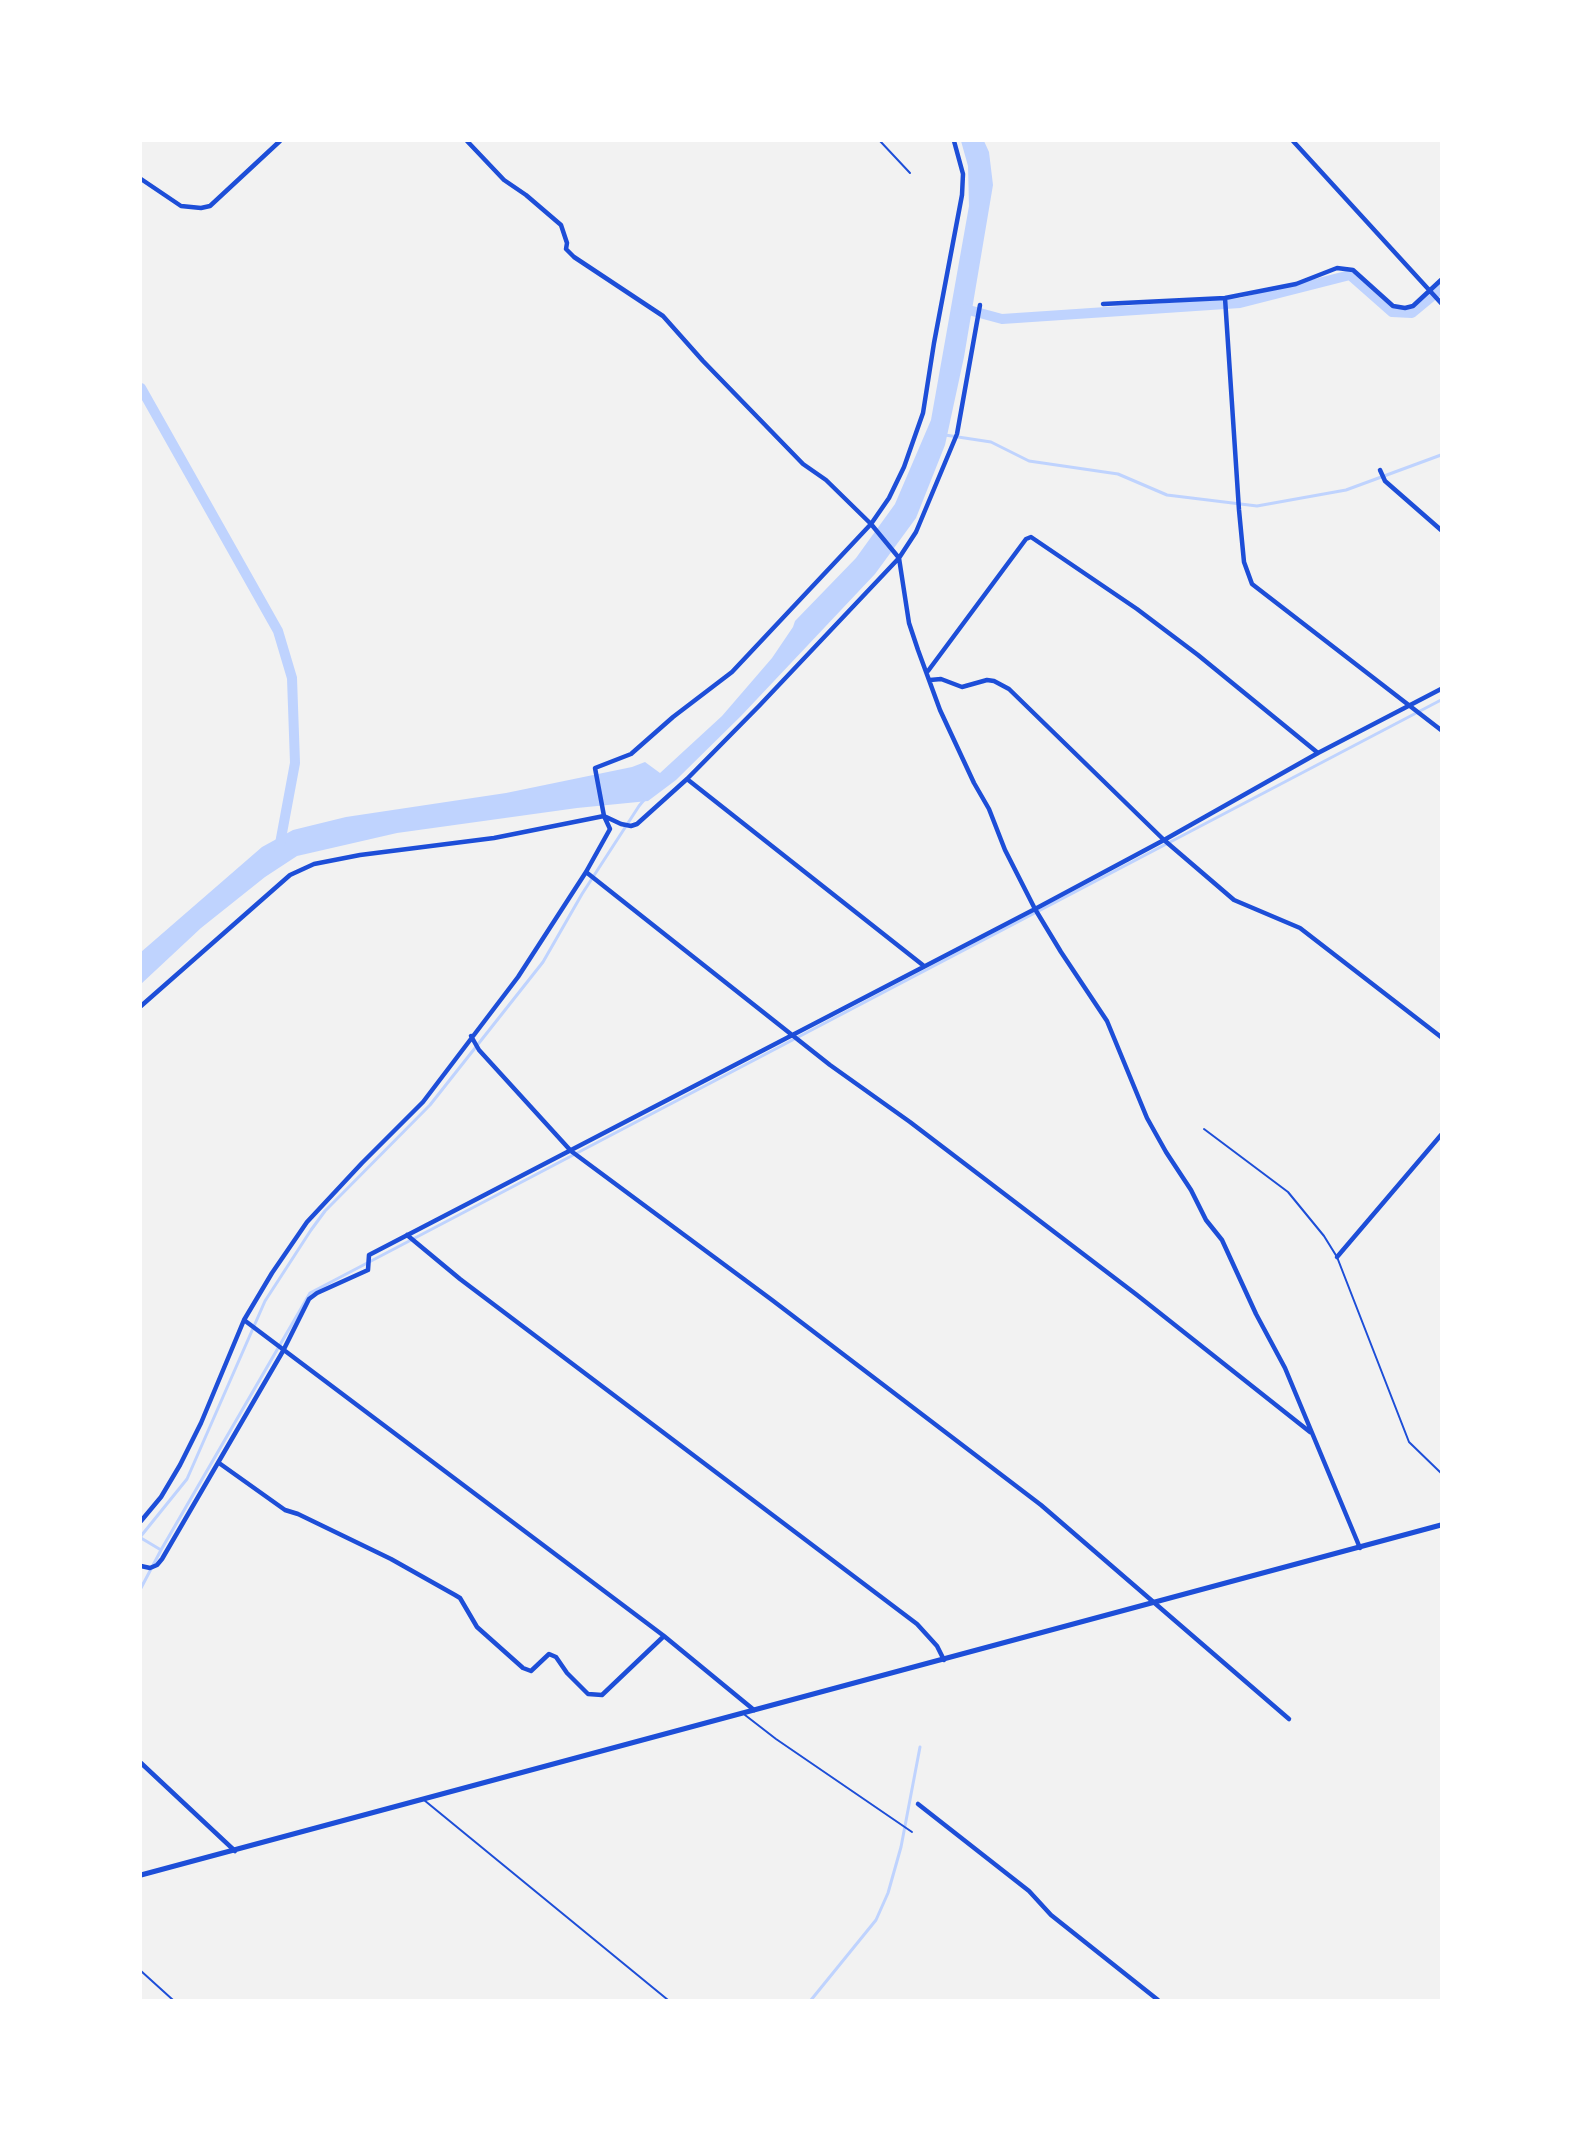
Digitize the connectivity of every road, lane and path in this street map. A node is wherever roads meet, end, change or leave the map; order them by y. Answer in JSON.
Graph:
{"nodes":[{"id":1,"x":280,"y":141,"type":"edge"},
{"id":2,"x":467,"y":141,"type":"edge"},
{"id":3,"x":880,"y":141,"type":"edge"},
{"id":4,"x":954,"y":141,"type":"edge"},
{"id":5,"x":1293,"y":141,"type":"edge"},
{"id":6,"x":910,"y":173,"type":"dead end"},
{"id":7,"x":141,"y":179,"type":"edge"},
{"id":8,"x":1441,"y":280,"type":"edge"},
{"id":9,"x":1430,"y":291,"type":"junction"},
{"id":10,"x":1226,"y":298,"type":"junction"},
{"id":11,"x":1441,"y":303,"type":"edge"},
{"id":12,"x":1103,"y":304,"type":"dead end"},
{"id":13,"x":980,"y":305,"type":"dead end"},
{"id":14,"x":1380,"y":470,"type":"dead end"},
{"id":15,"x":871,"y":524,"type":"junction"},
{"id":16,"x":1441,"y":530,"type":"edge"},
{"id":17,"x":899,"y":558,"type":"junction"},
{"id":18,"x":928,"y":671,"type":"junction"},
{"id":19,"x":930,"y":680,"type":"junction"},
{"id":20,"x":1441,"y":689,"type":"edge"},
{"id":21,"x":1410,"y":706,"type":"junction"},
{"id":22,"x":1441,"y":730,"type":"edge"},
{"id":23,"x":1318,"y":753,"type":"junction"},
{"id":24,"x":687,"y":779,"type":"junction"},
{"id":25,"x":604,"y":816,"type":"junction"},
{"id":26,"x":1164,"y":840,"type":"junction"},
{"id":27,"x":588,"y":874,"type":"junction"},
{"id":28,"x":1035,"y":909,"type":"junction"},
{"id":29,"x":924,"y":966,"type":"junction"},
{"id":30,"x":141,"y":1006,"type":"edge"},
{"id":31,"x":791,"y":1035,"type":"junction"},
{"id":32,"x":471,"y":1036,"type":"junction"},
{"id":33,"x":1441,"y":1037,"type":"edge"},
{"id":34,"x":1204,"y":1129,"type":"dead end"},
{"id":35,"x":1441,"y":1135,"type":"edge"},
{"id":36,"x":571,"y":1151,"type":"junction"},
{"id":37,"x":407,"y":1235,"type":"junction"},
{"id":38,"x":1337,"y":1257,"type":"junction"},
{"id":39,"x":244,"y":1320,"type":"junction"},
{"id":40,"x":283,"y":1351,"type":"junction"},
{"id":41,"x":1312,"y":1433,"type":"junction"},
{"id":42,"x":219,"y":1463,"type":"junction"},
{"id":43,"x":1441,"y":1473,"type":"edge"},
{"id":44,"x":141,"y":1521,"type":"edge"},
{"id":45,"x":1441,"y":1526,"type":"edge"},
{"id":46,"x":1360,"y":1548,"type":"junction"},
{"id":47,"x":141,"y":1566,"type":"edge"},
{"id":48,"x":1154,"y":1602,"type":"junction"},
{"id":49,"x":664,"y":1636,"type":"junction"},
{"id":50,"x":944,"y":1660,"type":"junction"},
{"id":51,"x":754,"y":1710,"type":"junction"},
{"id":52,"x":743,"y":1713,"type":"junction"},
{"id":53,"x":1289,"y":1719,"type":"dead end"},
{"id":54,"x":141,"y":1763,"type":"edge"},
{"id":55,"x":421,"y":1798,"type":"junction"},
{"id":56,"x":918,"y":1804,"type":"dead end"},
{"id":57,"x":912,"y":1832,"type":"dead end"},
{"id":58,"x":235,"y":1851,"type":"junction"},
{"id":59,"x":141,"y":1875,"type":"edge"},
{"id":60,"x":141,"y":1971,"type":"edge"},
{"id":61,"x":173,"y":2000,"type":"edge"},
{"id":62,"x":668,"y":2000,"type":"edge"},
{"id":63,"x":1158,"y":2000,"type":"edge"}],
"edges":[{"from":1,"to":7,"type":"street"},
{"from":2,"to":15,"type":"street"},
{"from":3,"to":6,"type":"lane"},
{"from":4,"to":15,"type":"street"},
{"from":5,"to":9,"type":"street"},
{"from":8,"to":9,"type":"street"},
{"from":9,"to":10,"type":"street"},
{"from":9,"to":11,"type":"street"},
{"from":10,"to":12,"type":"street"},
{"from":10,"to":21,"type":"street"},
{"from":13,"to":17,"type":"street"},
{"from":14,"to":16,"type":"street"},
{"from":15,"to":17,"type":"street"},
{"from":15,"to":25,"type":"street"},
{"from":17,"to":18,"type":"street"},
{"from":17,"to":24,"type":"street"},
{"from":18,"to":19,"type":"street"},
{"from":18,"to":23,"type":"street"},
{"from":19,"to":26,"type":"street"},
{"from":19,"to":28,"type":"street"},
{"from":20,"to":21,"type":"street"},
{"from":21,"to":22,"type":"street"},
{"from":21,"to":23,"type":"street"},
{"from":23,"to":26,"type":"street"},
{"from":24,"to":25,"type":"street"},
{"from":24,"to":29,"type":"street"},
{"from":25,"to":27,"type":"street"},
{"from":25,"to":30,"type":"street"},
{"from":26,"to":28,"type":"street"},
{"from":26,"to":33,"type":"street"},
{"from":27,"to":31,"type":"street"},
{"from":27,"to":32,"type":"street"},
{"from":28,"to":29,"type":"street"},
{"from":28,"to":41,"type":"street"},
{"from":29,"to":31,"type":"street"},
{"from":31,"to":36,"type":"street"},
{"from":31,"to":41,"type":"street"},
{"from":32,"to":36,"type":"street"},
{"from":32,"to":39,"type":"street"},
{"from":34,"to":38,"type":"lane"},
{"from":35,"to":38,"type":"street"},
{"from":36,"to":37,"type":"street"},
{"from":36,"to":48,"type":"street"},
{"from":37,"to":40,"type":"street"},
{"from":37,"to":50,"type":"street"},
{"from":38,"to":43,"type":"lane"},
{"from":39,"to":40,"type":"street"},
{"from":39,"to":44,"type":"street"},
{"from":40,"to":42,"type":"street"},
{"from":40,"to":49,"type":"street"},
{"from":41,"to":46,"type":"street"},
{"from":42,"to":47,"type":"street"},
{"from":42,"to":49,"type":"street"},
{"from":45,"to":46,"type":"street"},
{"from":46,"to":48,"type":"street"},
{"from":48,"to":50,"type":"street"},
{"from":48,"to":53,"type":"street"},
{"from":49,"to":51,"type":"street"},
{"from":50,"to":51,"type":"street"},
{"from":51,"to":52,"type":"street"},
{"from":52,"to":55,"type":"street"},
{"from":52,"to":57,"type":"lane"},
{"from":54,"to":58,"type":"street"},
{"from":55,"to":58,"type":"street"},
{"from":55,"to":62,"type":"lane"},
{"from":56,"to":63,"type":"street"},
{"from":58,"to":59,"type":"street"},
{"from":60,"to":61,"type":"lane"}]}
